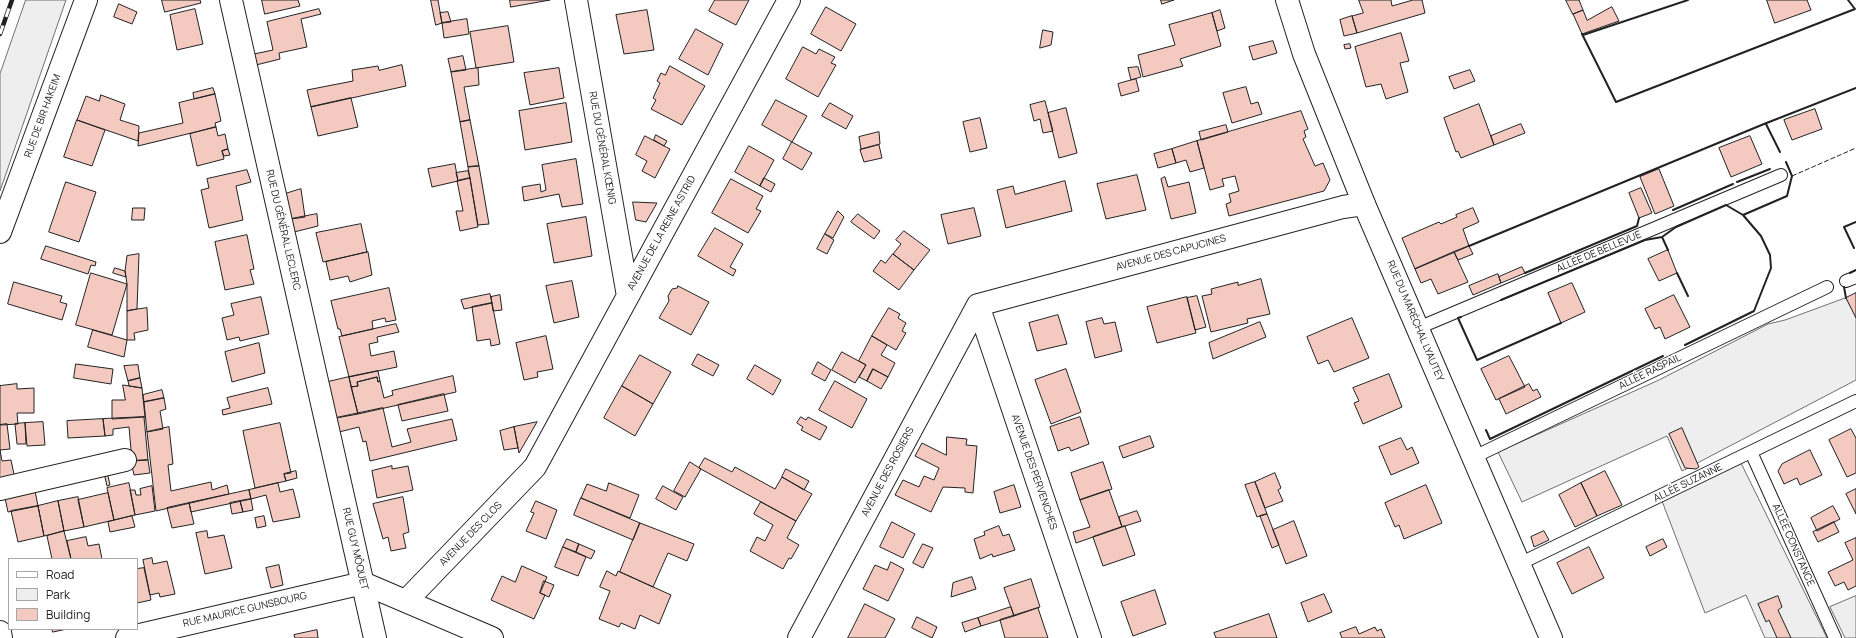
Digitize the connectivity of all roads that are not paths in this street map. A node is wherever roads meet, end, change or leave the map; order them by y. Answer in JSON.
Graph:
{"nodes":[{"id":1,"x":86,"y":0,"type":"edge"},
{"id":2,"x":231,"y":0,"type":"edge"},
{"id":3,"x":576,"y":0,"type":"edge"},
{"id":4,"x":789,"y":0,"type":"edge"},
{"id":5,"x":1287,"y":0,"type":"edge"},
{"id":6,"x":1781,"y":175,"type":"dead end"},
{"id":7,"x":1364,"y":204,"type":"junction"},
{"id":8,"x":0,"y":232,"type":"edge"},
{"id":9,"x":1827,"y":288,"type":"dead end"},
{"id":10,"x":628,"y":296,"type":"junction"},
{"id":11,"x":978,"y":306,"type":"junction"},
{"id":12,"x":1418,"y":328,"type":"junction"},
{"id":13,"x":1856,"y":401,"type":"edge"},
{"id":14,"x":1751,"y":452,"type":"junction"},
{"id":15,"x":1474,"y":457,"type":"junction"},
{"id":16,"x":126,"y":460,"type":"dead end"},
{"id":17,"x":335,"y":461,"type":"joint"},
{"id":18,"x":535,"y":467,"type":"joint"},
{"id":19,"x":0,"y":489,"type":"edge"},
{"id":20,"x":1519,"y":564,"type":"junction"},
{"id":21,"x":363,"y":582,"type":"junction"},
{"id":22,"x":406,"y":600,"type":"junction"},
{"id":23,"x":0,"y":632,"type":"edge"},
{"id":24,"x":1,"y":638,"type":"edge"},
{"id":25,"x":127,"y":638,"type":"edge"},
{"id":26,"x":375,"y":638,"type":"edge"},
{"id":27,"x":492,"y":638,"type":"edge"},
{"id":28,"x":799,"y":638,"type":"edge"},
{"id":29,"x":1090,"y":638,"type":"edge"},
{"id":30,"x":1551,"y":638,"type":"edge"},
{"id":31,"x":1835,"y":638,"type":"edge"}],
"edges":[{"from":1,"to":8,"type":"street","name":"RUE DE BIR HAKEIM"},
{"from":2,"to":17,"type":"street","name":"RUE DU GÉNÉRAL LECLERC"},
{"from":3,"to":10,"type":"street","name":"RUE DU GÉNÉRAL KŒNIG"},
{"from":4,"to":10,"type":"street","name":"AVENUE DE LA REINE ASTRID"},
{"from":5,"to":7,"type":"street","name":"RUE DU MARÉCHAL LYAUTEY"},
{"from":6,"to":12,"type":"lane","name":"ALLÉE DE BELLEVUE"},
{"from":7,"to":11,"type":"street","name":"AVENUE DES CAPUCINES"},
{"from":7,"to":12,"type":"street","name":"RUE DU MARÉCHAL LYAUTEY"},
{"from":9,"to":15,"type":"lane","name":"ALLÉE RASPAIL"},
{"from":10,"to":18,"type":"street","name":"AVENUE DE LA REINE ASTRID"},
{"from":11,"to":28,"type":"street","name":"AVENUE DES ROSIERS"},
{"from":11,"to":29,"type":"street","name":"AVENUE DES PERVENCHES"},
{"from":12,"to":15,"type":"street","name":"RUE DU MARÉCHAL LYAUTEY"},
{"from":13,"to":14,"type":"lane","name":"ALLÉE SUZANNE"},
{"from":14,"to":20,"type":"lane","name":"ALLÉE SUZANNE"},
{"from":14,"to":31,"type":"lane","name":"ALLÉE CONSTANCE"},
{"from":15,"to":20,"type":"street","name":"RUE DU MARÉCHAL LYAUTEY"},
{"from":16,"to":19,"type":"street"},
{"from":17,"to":21,"type":"street","name":"RUE GUY MÔQUET"},
{"from":18,"to":22,"type":"street","name":"AVENUE DES CLOS"},
{"from":20,"to":30,"type":"street","name":"RUE DU MARÉCHAL LYAUTEY"},
{"from":21,"to":22,"type":"street"},
{"from":21,"to":25,"type":"street","name":"RUE MAURICE GUNSBOURG"},
{"from":21,"to":26,"type":"street","name":"RUE GUY MÔQUET"},
{"from":22,"to":27,"type":"street"},
{"from":23,"to":24,"type":"street"}]}
